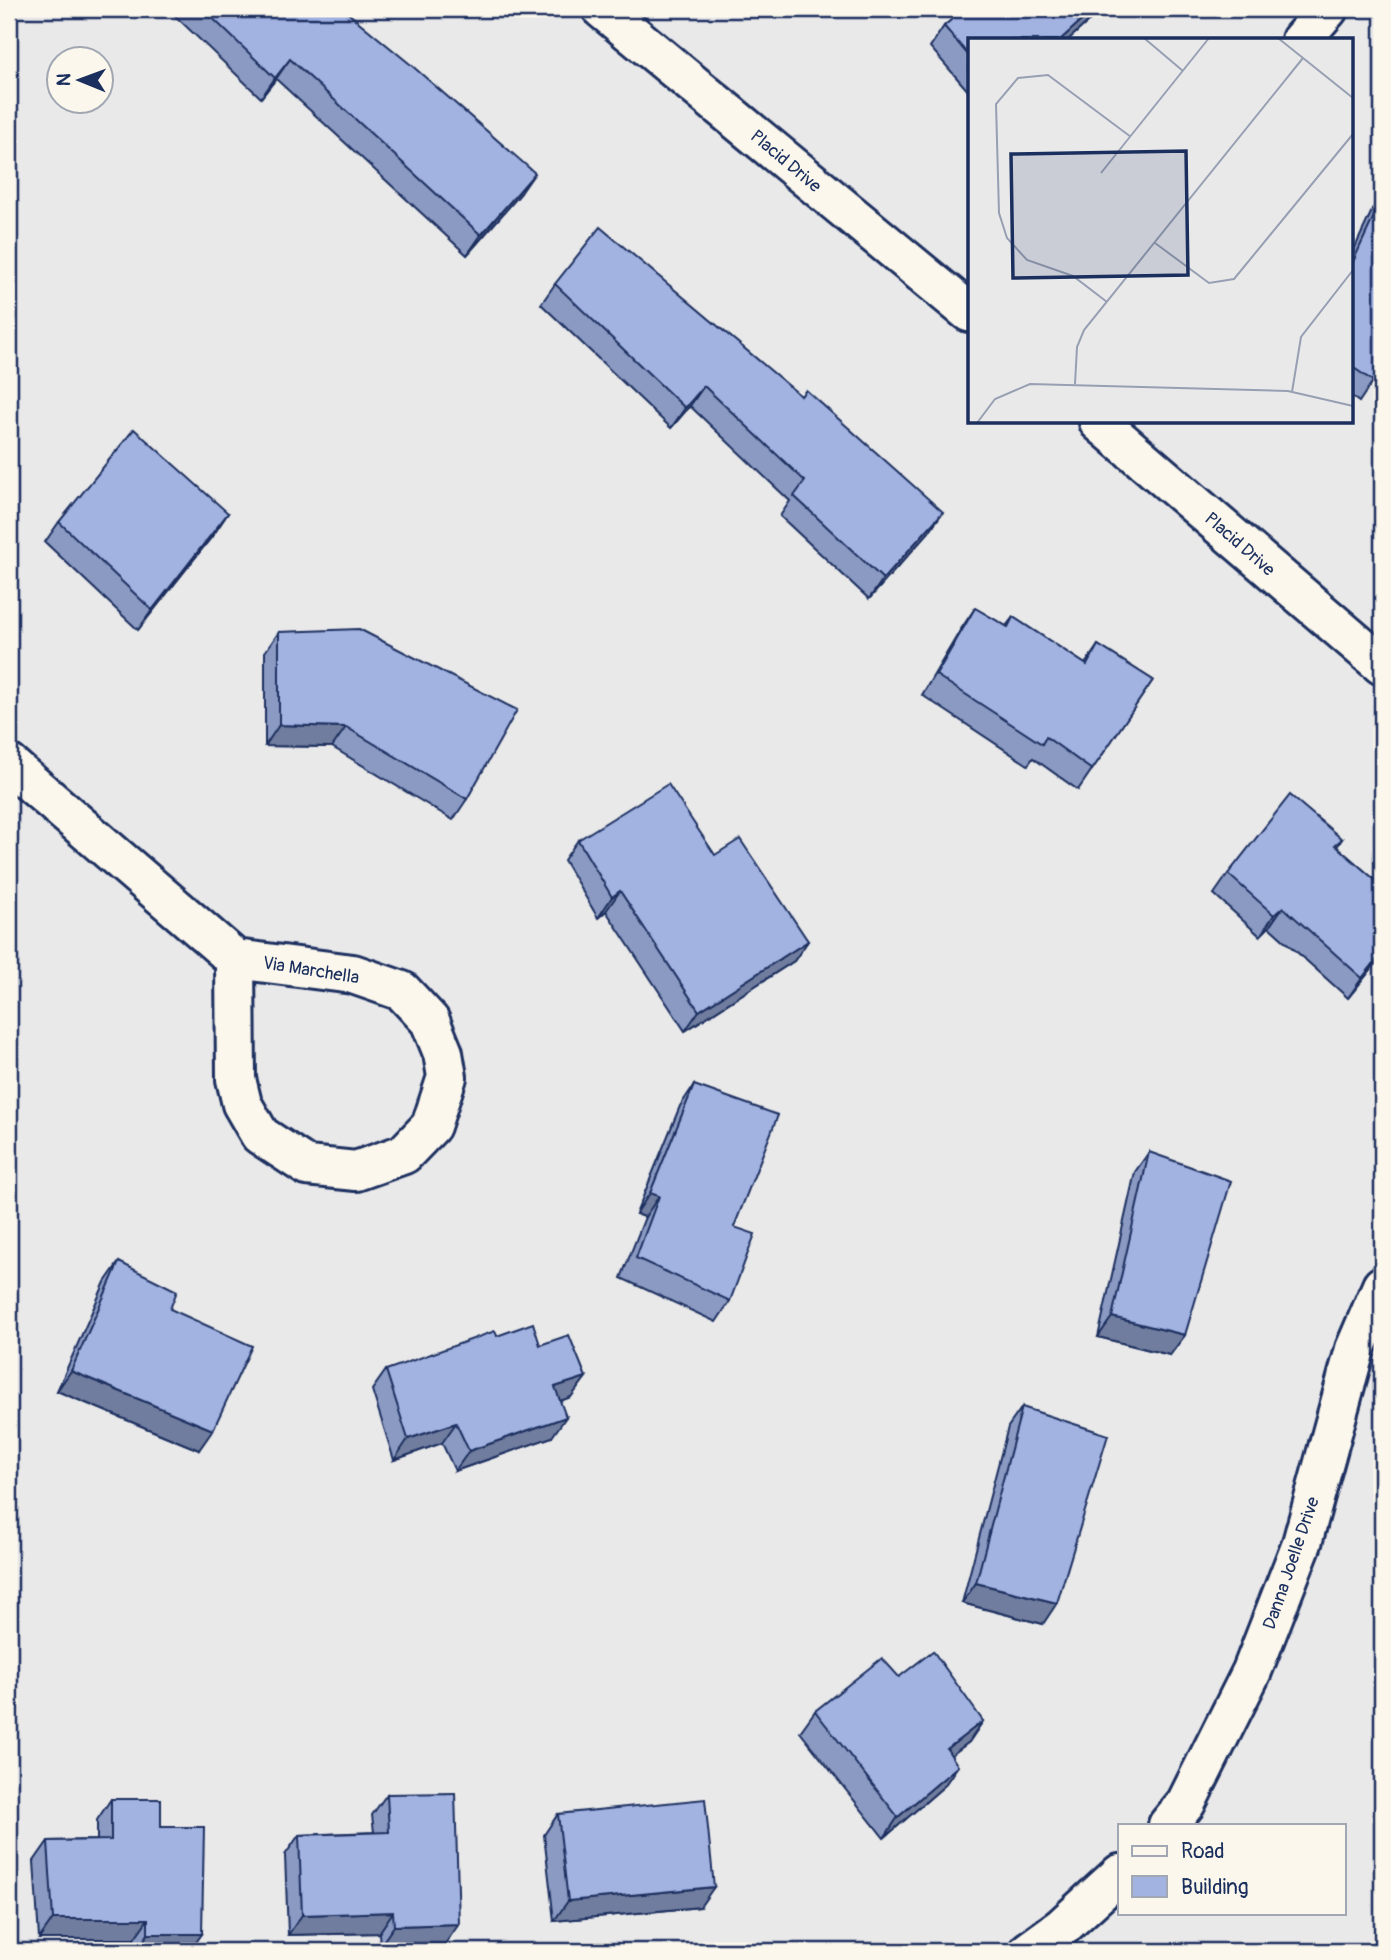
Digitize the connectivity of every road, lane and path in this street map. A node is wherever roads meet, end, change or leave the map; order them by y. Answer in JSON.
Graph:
{"nodes":[{"id":1,"x":602,"y":9,"type":"edge"},
{"id":2,"x":1328,"y":9,"type":"edge"},
{"id":3,"x":1303,"y":38,"type":"edge"},
{"id":4,"x":968,"y":311,"type":"edge"},
{"id":5,"x":1101,"y":424,"type":"edge"},
{"id":6,"x":1382,"y":665,"type":"edge"},
{"id":7,"x":9,"y":764,"type":"edge"},
{"id":8,"x":235,"y":959,"type":"junction"},
{"id":9,"x":1382,"y":1286,"type":"edge"},
{"id":10,"x":1169,"y":1824,"type":"edge"},
{"id":11,"x":1118,"y":1876,"type":"edge"},
{"id":12,"x":1029,"y":1951,"type":"edge"}],
"edges":[{"from":1,"to":4,"type":"street","name":"Placid Drive"},
{"from":2,"to":3,"type":"street"},
{"from":5,"to":6,"type":"street","name":"Placid Drive"},
{"from":7,"to":8,"type":"street"},
{"from":8,"to":8,"type":"street","name":"Via Marchella"},
{"from":9,"to":10,"type":"street","name":"Danna Joelle Drive"},
{"from":11,"to":12,"type":"street"}]}
